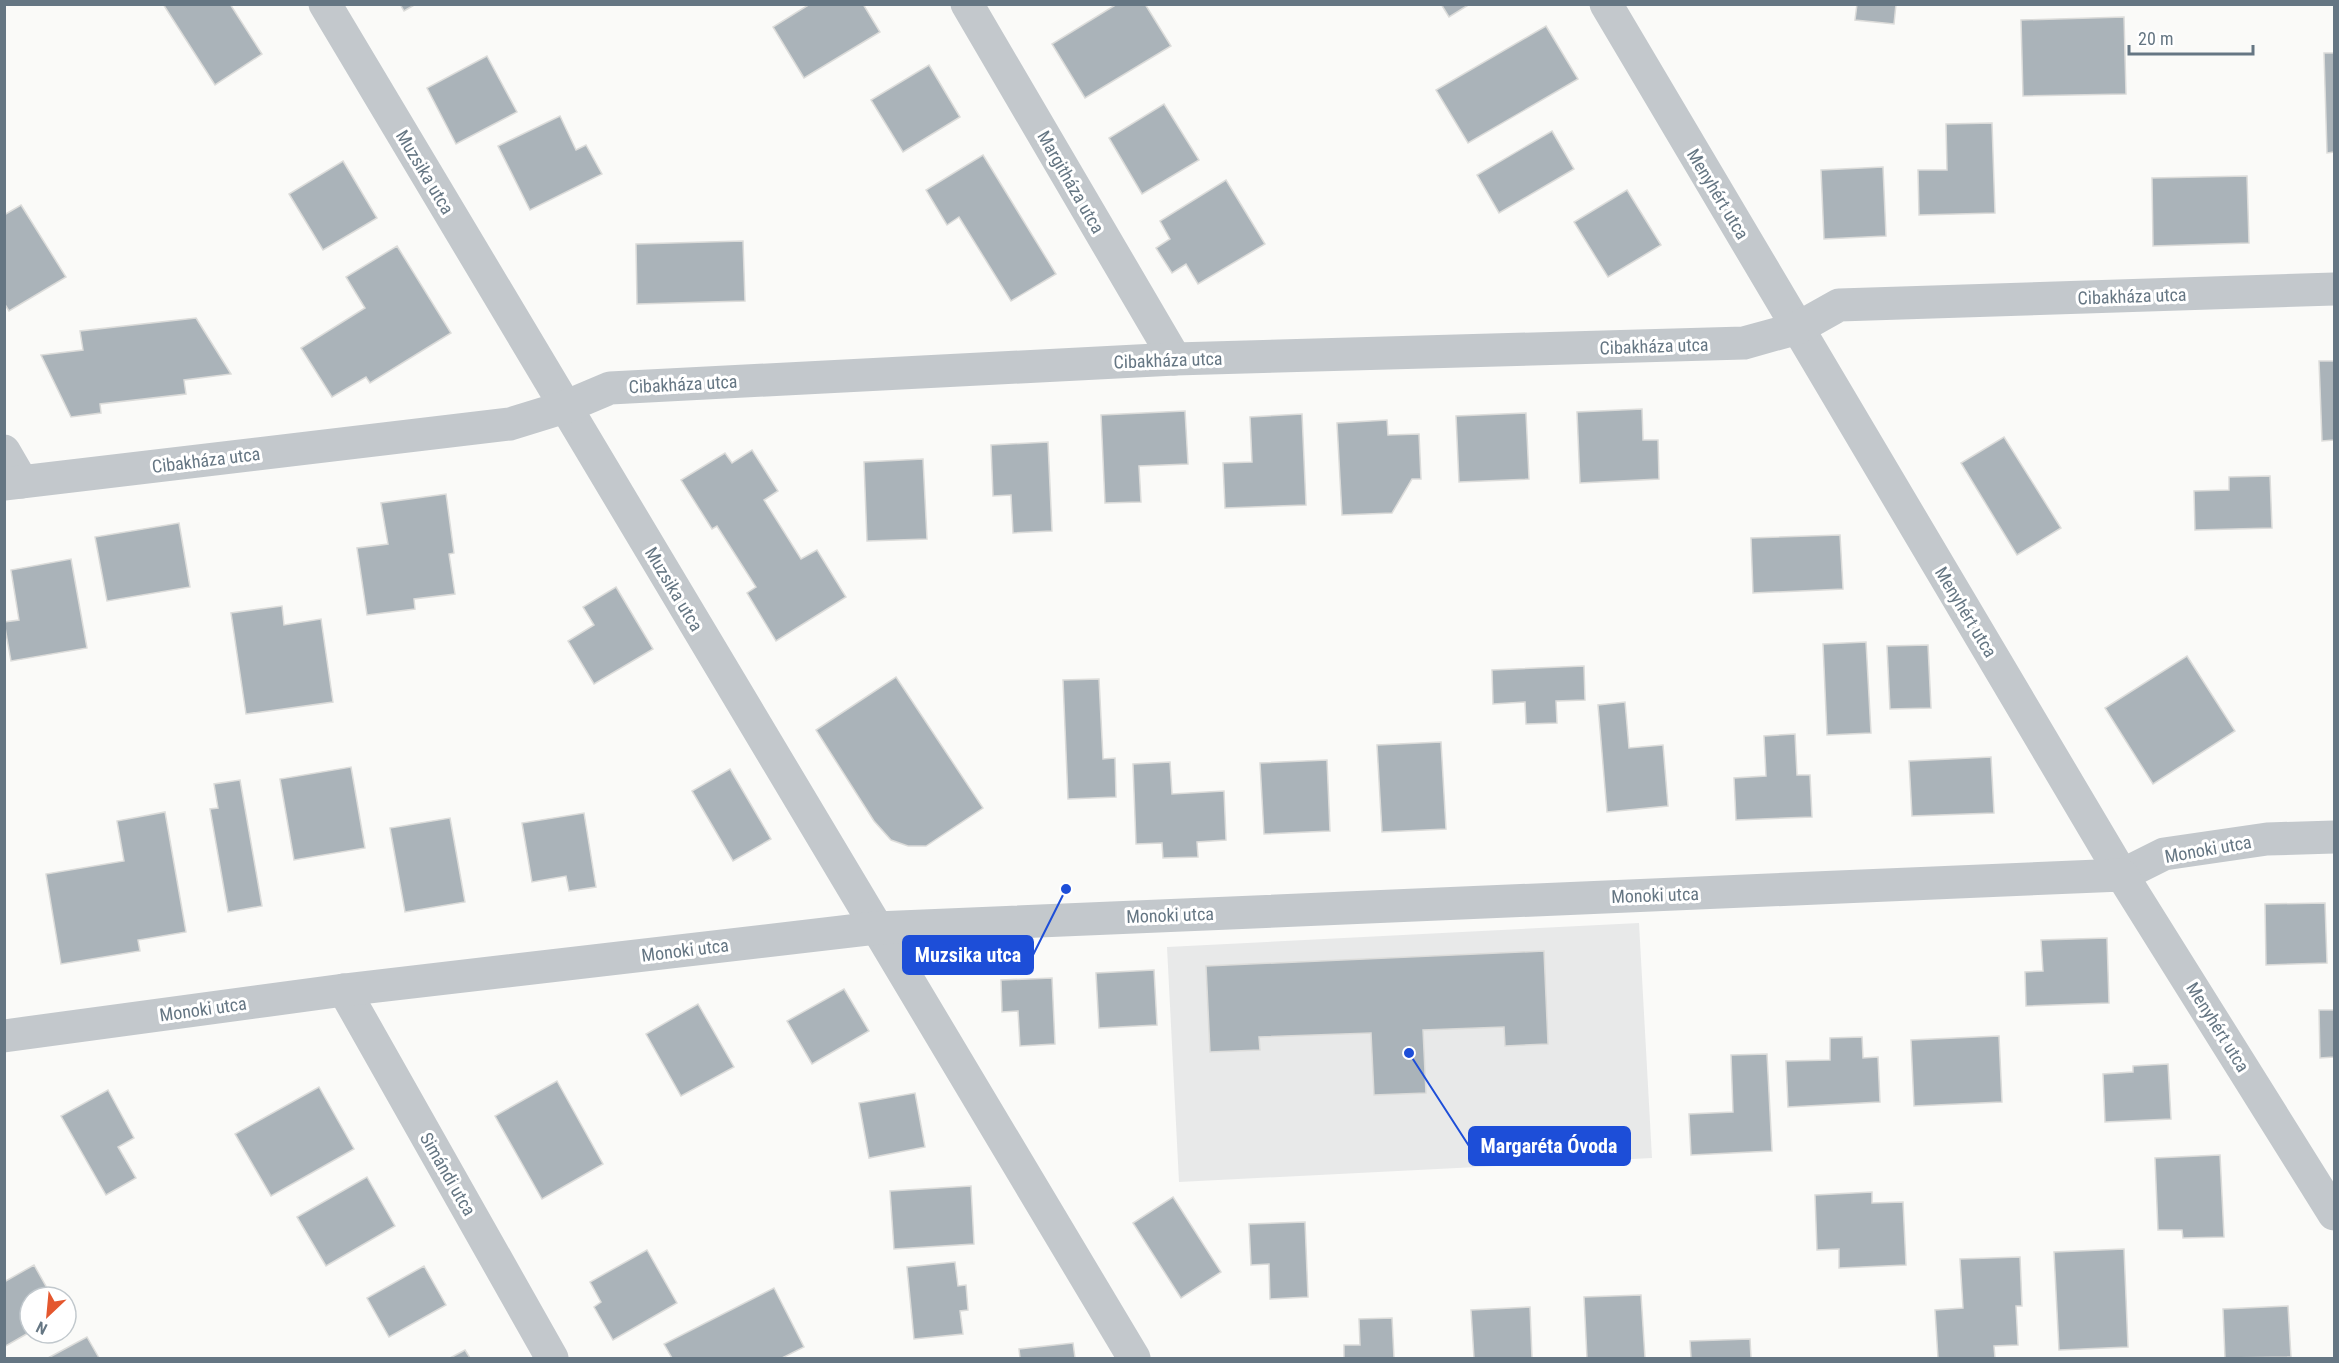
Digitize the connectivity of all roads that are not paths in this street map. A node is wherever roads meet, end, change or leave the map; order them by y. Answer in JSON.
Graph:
{"nodes":[{"id":1,"x":325,"y":4,"type":"edge"},
{"id":2,"x":967,"y":4,"type":"edge"},
{"id":3,"x":1606,"y":4,"type":"edge"},
{"id":4,"x":2334,"y":290,"type":"edge"},
{"id":5,"x":1798,"y":328,"type":"junction"},
{"id":6,"x":1175,"y":358,"type":"junction"},
{"id":7,"x":565,"y":407,"type":"junction"},
{"id":8,"x":4,"y":451,"type":"edge"},
{"id":9,"x":13,"y":483,"type":"edge"},
{"id":10,"x":2334,"y":837,"type":"edge"},
{"id":11,"x":2122,"y":875,"type":"junction"},
{"id":12,"x":876,"y":928,"type":"junction"},
{"id":13,"x":344,"y":990,"type":"junction"},
{"id":14,"x":4,"y":1036,"type":"edge"},
{"id":15,"x":2334,"y":1214,"type":"edge"},
{"id":16,"x":552,"y":1359,"type":"edge"},
{"id":17,"x":1134,"y":1359,"type":"edge"}],
"edges":[{"from":1,"to":7,"type":"street","name":"Muzsika utca"},
{"from":2,"to":6,"type":"street","name":"Margitháza utca"},
{"from":3,"to":5,"type":"street","name":"Menyhért utca"},
{"from":4,"to":5,"type":"street","name":"Cibakháza utca"},
{"from":5,"to":6,"type":"street","name":"Cibakháza utca"},
{"from":5,"to":11,"type":"street","name":"Menyhért utca"},
{"from":6,"to":7,"type":"street","name":"Cibakháza utca"},
{"from":7,"to":9,"type":"street","name":"Cibakháza utca"},
{"from":7,"to":12,"type":"street","name":"Muzsika utca"},
{"from":8,"to":9,"type":"street"},
{"from":10,"to":11,"type":"street","name":"Monoki utca"},
{"from":11,"to":12,"type":"street","name":"Monoki utca"},
{"from":11,"to":15,"type":"street","name":"Menyhért utca"},
{"from":12,"to":13,"type":"street","name":"Monoki utca"},
{"from":12,"to":17,"type":"street","name":"Muzsika utca"},
{"from":13,"to":14,"type":"street","name":"Monoki utca"},
{"from":13,"to":16,"type":"street","name":"Simándi utca"}]}
